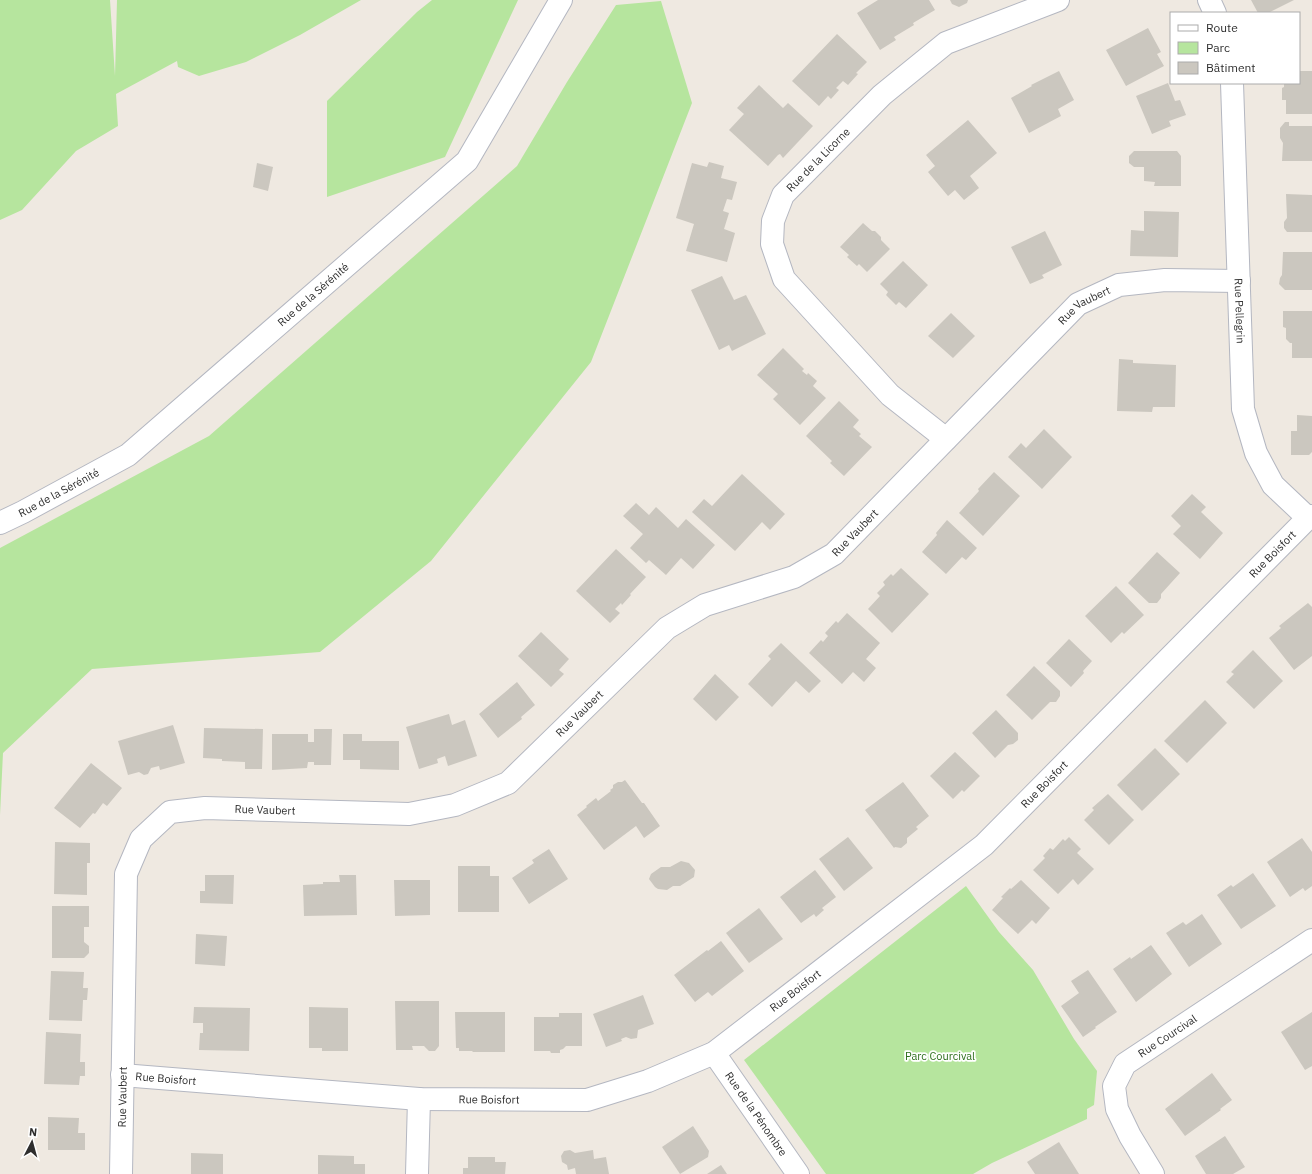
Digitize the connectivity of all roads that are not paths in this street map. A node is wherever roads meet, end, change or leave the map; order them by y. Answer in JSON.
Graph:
{"nodes":[{"id":1,"x":561,"y":0,"type":"edge"},
{"id":2,"x":1058,"y":0,"type":"edge"},
{"id":3,"x":1209,"y":0,"type":"edge"},
{"id":4,"x":1215,"y":12,"type":"edge"},
{"id":5,"x":1232,"y":84,"type":"edge"},
{"id":6,"x":1239,"y":281,"type":"junction"},
{"id":7,"x":946,"y":439,"type":"junction"},
{"id":8,"x":1310,"y":517,"type":"edge"},
{"id":9,"x":0,"y":523,"type":"edge"},
{"id":10,"x":1312,"y":940,"type":"edge"},
{"id":11,"x":714,"y":1053,"type":"junction"},
{"id":12,"x":122,"y":1075,"type":"junction"},
{"id":13,"x":419,"y":1099,"type":"junction"},
{"id":14,"x":121,"y":1174,"type":"edge"},
{"id":15,"x":417,"y":1174,"type":"edge"},
{"id":16,"x":798,"y":1174,"type":"edge"},
{"id":17,"x":1153,"y":1174,"type":"edge"}],
"edges":[{"from":1,"to":9,"type":"street","name":"Rue de la Sérénité"},
{"from":2,"to":7,"type":"street","name":"Rue de la Licorne"},
{"from":3,"to":4,"type":"street"},
{"from":5,"to":6,"type":"street","name":"Rue Pellegrin"},
{"from":6,"to":7,"type":"street","name":"Rue Vaubert"},
{"from":6,"to":8,"type":"street","name":"Rue Pellegrin"},
{"from":7,"to":12,"type":"street","name":"Rue Vaubert"},
{"from":8,"to":11,"type":"street","name":"Rue Boisfort"},
{"from":10,"to":17,"type":"street","name":"Rue Courcival"},
{"from":11,"to":13,"type":"street","name":"Rue Boisfort"},
{"from":11,"to":16,"type":"street","name":"Rue de la Pénombre"},
{"from":12,"to":13,"type":"street","name":"Rue Boisfort"},
{"from":12,"to":14,"type":"street","name":"Rue Vaubert"},
{"from":13,"to":15,"type":"street"}]}
